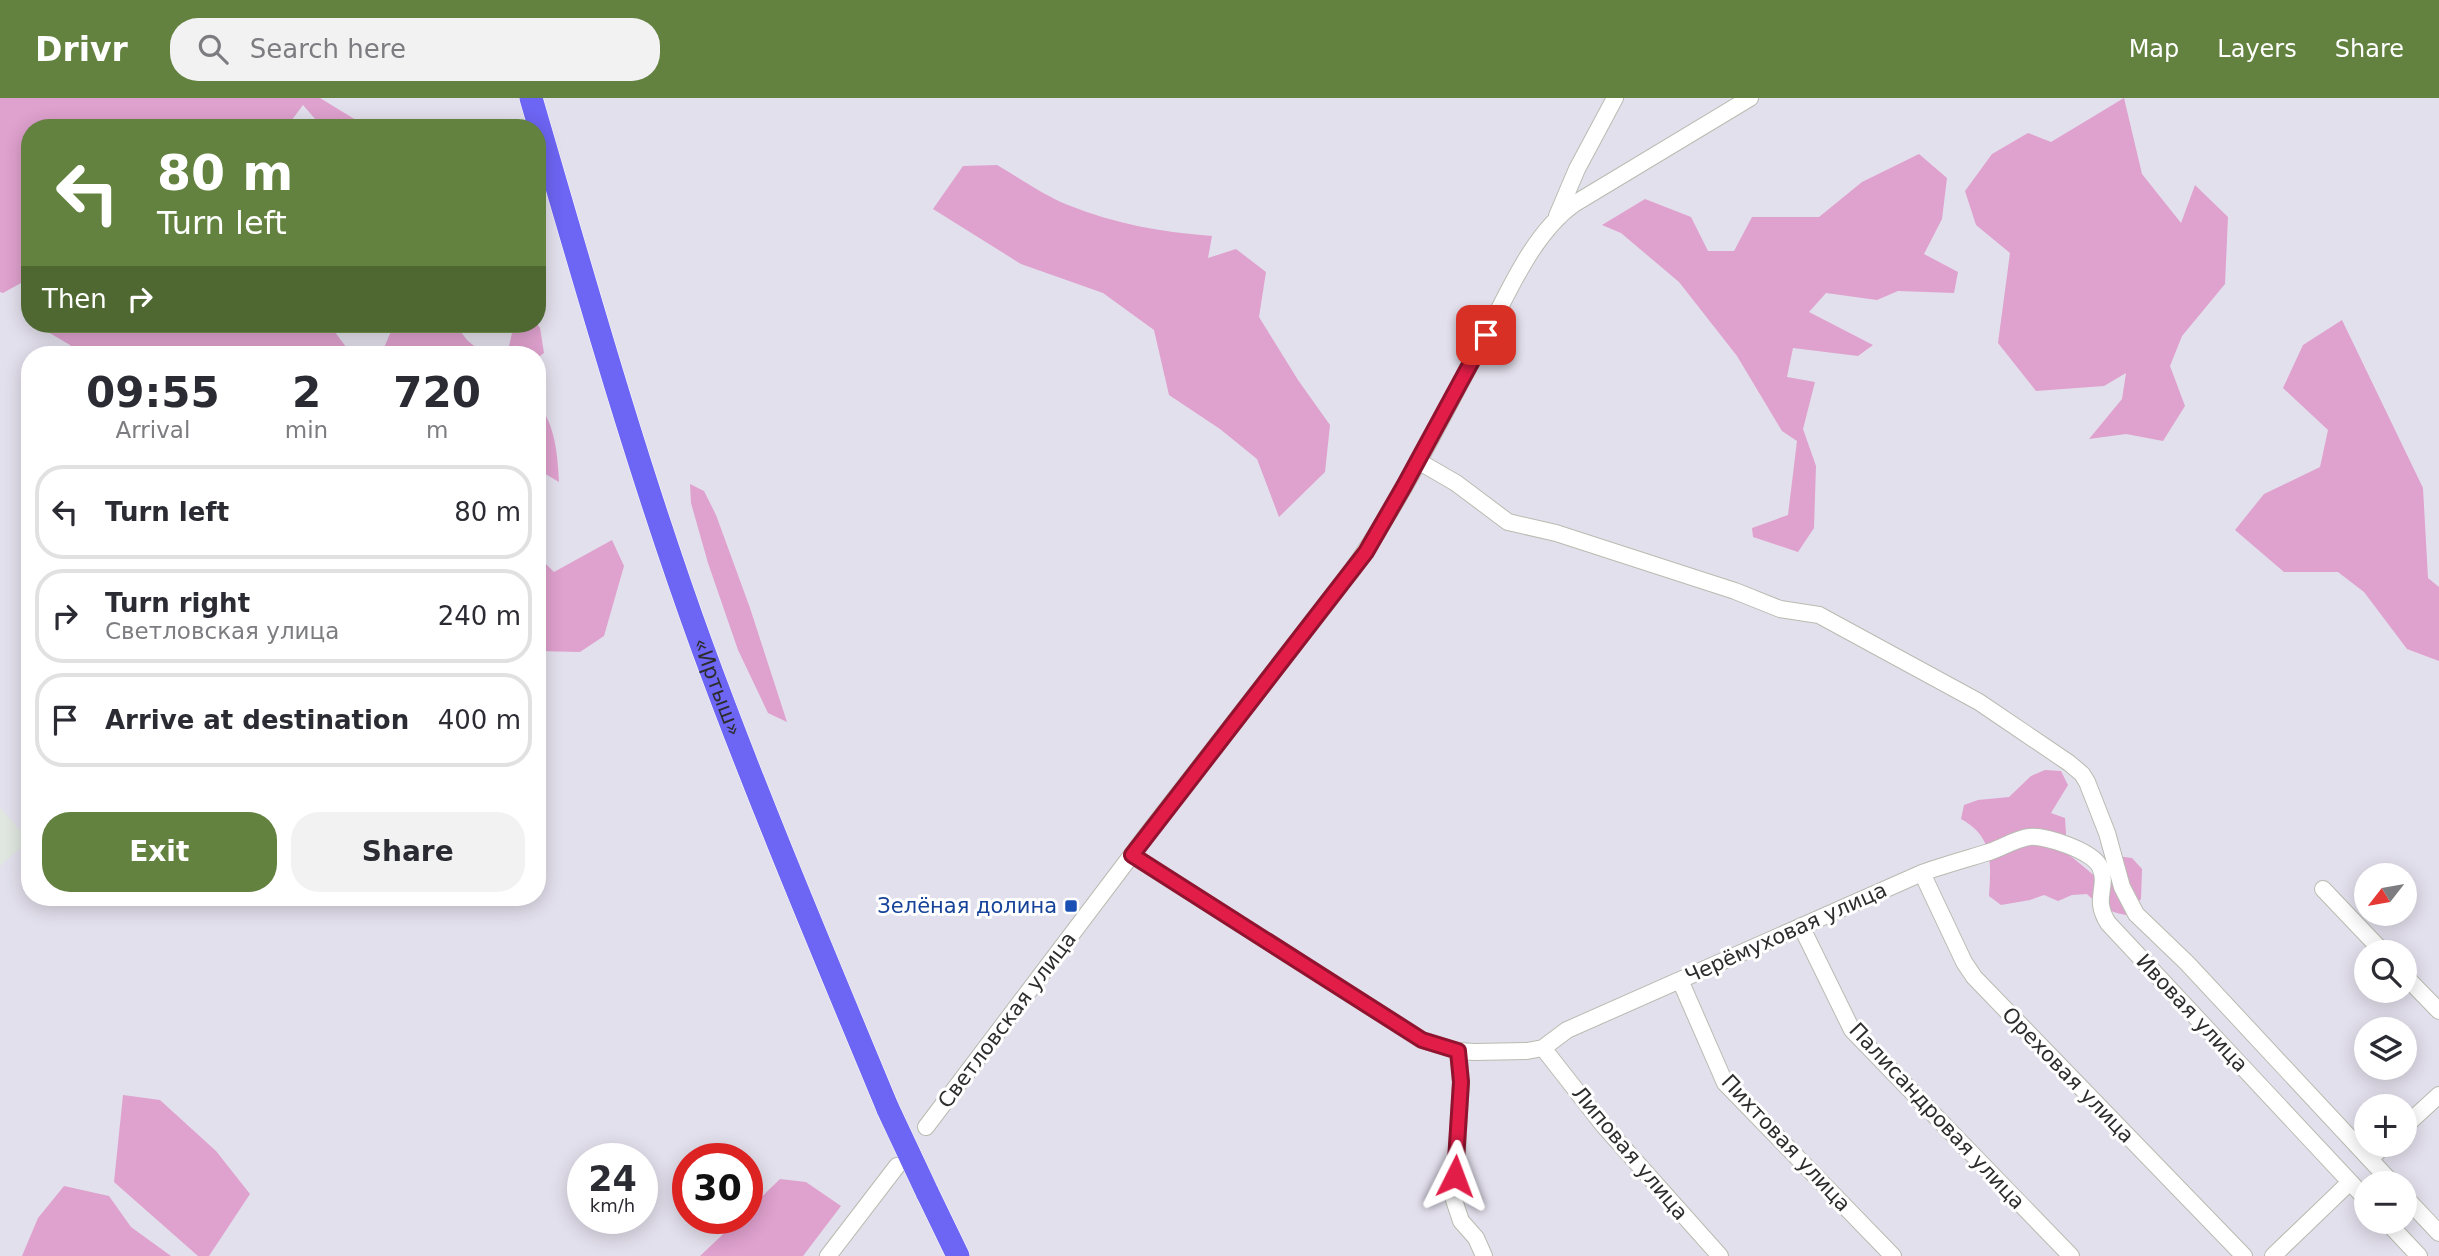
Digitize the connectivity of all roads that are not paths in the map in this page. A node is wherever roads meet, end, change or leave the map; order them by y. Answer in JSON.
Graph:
{"nodes":[{"id":1,"x":531,"y":98,"type":"edge"},
{"id":2,"x":1615,"y":98,"type":"edge"},
{"id":3,"x":1751,"y":98,"type":"edge"},
{"id":4,"x":537,"y":119,"type":"edge"},
{"id":5,"x":546,"y":150,"type":"edge"},
{"id":6,"x":1556,"y":219,"type":"junction"},
{"id":7,"x":1418,"y":461,"type":"junction"},
{"id":8,"x":2037,"y":837,"type":"joint"},
{"id":9,"x":1132,"y":855,"type":"junction"},
{"id":10,"x":1922,"y":873,"type":"junction"},
{"id":11,"x":2323,"y":889,"type":"dead end"},
{"id":12,"x":1801,"y":926,"type":"junction"},
{"id":13,"x":2372,"y":940,"type":"edge"},
{"id":14,"x":1680,"y":980,"type":"junction"},
{"id":15,"x":2417,"y":988,"type":"edge"},
{"id":16,"x":2439,"y":1011,"type":"edge"},
{"id":17,"x":1543,"y":1048,"type":"junction"},
{"id":18,"x":1458,"y":1051,"type":"junction"},
{"id":19,"x":2439,"y":1095,"type":"edge"},
{"id":20,"x":2417,"y":1115,"type":"edge"},
{"id":21,"x":926,"y":1127,"type":"dead end"},
{"id":22,"x":2370,"y":1159,"type":"joint"},
{"id":23,"x":897,"y":1166,"type":"dead end"},
{"id":24,"x":2381,"y":1171,"type":"edge"},
{"id":25,"x":2350,"y":1182,"type":"junction"},
{"id":26,"x":2354,"y":1186,"type":"edge"},
{"id":27,"x":2417,"y":1210,"type":"edge"},
{"id":28,"x":2439,"y":1233,"type":"edge"},
{"id":29,"x":2398,"y":1234,"type":"edge"},
{"id":30,"x":828,"y":1256,"type":"edge"},
{"id":31,"x":958,"y":1256,"type":"edge"},
{"id":32,"x":1484,"y":1256,"type":"edge"},
{"id":33,"x":1720,"y":1256,"type":"edge"},
{"id":34,"x":1893,"y":1256,"type":"edge"},
{"id":35,"x":2071,"y":1256,"type":"edge"},
{"id":36,"x":2244,"y":1256,"type":"edge"},
{"id":37,"x":2273,"y":1256,"type":"edge"},
{"id":38,"x":2419,"y":1256,"type":"edge"}],
"edges":[{"from":1,"to":4,"type":"highway","name":"«Иртыш»","bridge":true},
{"from":2,"to":6,"type":"street"},
{"from":3,"to":6,"type":"street"},
{"from":5,"to":31,"type":"highway","name":"«Иртыш»","bridge":true},
{"from":6,"to":7,"type":"street","name":"Светловская улица"},
{"from":7,"to":9,"type":"street","name":"Светловская улица"},
{"from":7,"to":22,"type":"street","name":"Ивовая улица"},
{"from":8,"to":10,"type":"street","name":"Черёмуховая улица"},
{"from":8,"to":25,"type":"street","name":"Ивовая улица"},
{"from":9,"to":18,"type":"street"},
{"from":9,"to":21,"type":"street","name":"Светловская улица"},
{"from":10,"to":12,"type":"street","name":"Черёмуховая улица"},
{"from":10,"to":36,"type":"street","name":"Ореховая улица"},
{"from":11,"to":13,"type":"street"},
{"from":12,"to":14,"type":"street","name":"Черёмуховая улица"},
{"from":12,"to":35,"type":"street","name":"Палисандровая улица"},
{"from":14,"to":17,"type":"street","name":"Черёмуховая улица"},
{"from":14,"to":34,"type":"street","name":"Пихтовая улица"},
{"from":15,"to":16,"type":"street"},
{"from":17,"to":18,"type":"street"},
{"from":17,"to":33,"type":"street","name":"Липовая улица"},
{"from":18,"to":32,"type":"street"},
{"from":19,"to":20,"type":"street"},
{"from":22,"to":24,"type":"street","name":"Ивовая улица"},
{"from":23,"to":30,"type":"street"},
{"from":25,"to":26,"type":"street","name":"Ивовая улица"},
{"from":25,"to":37,"type":"street"},
{"from":27,"to":28,"type":"street"},
{"from":29,"to":38,"type":"street"}]}
